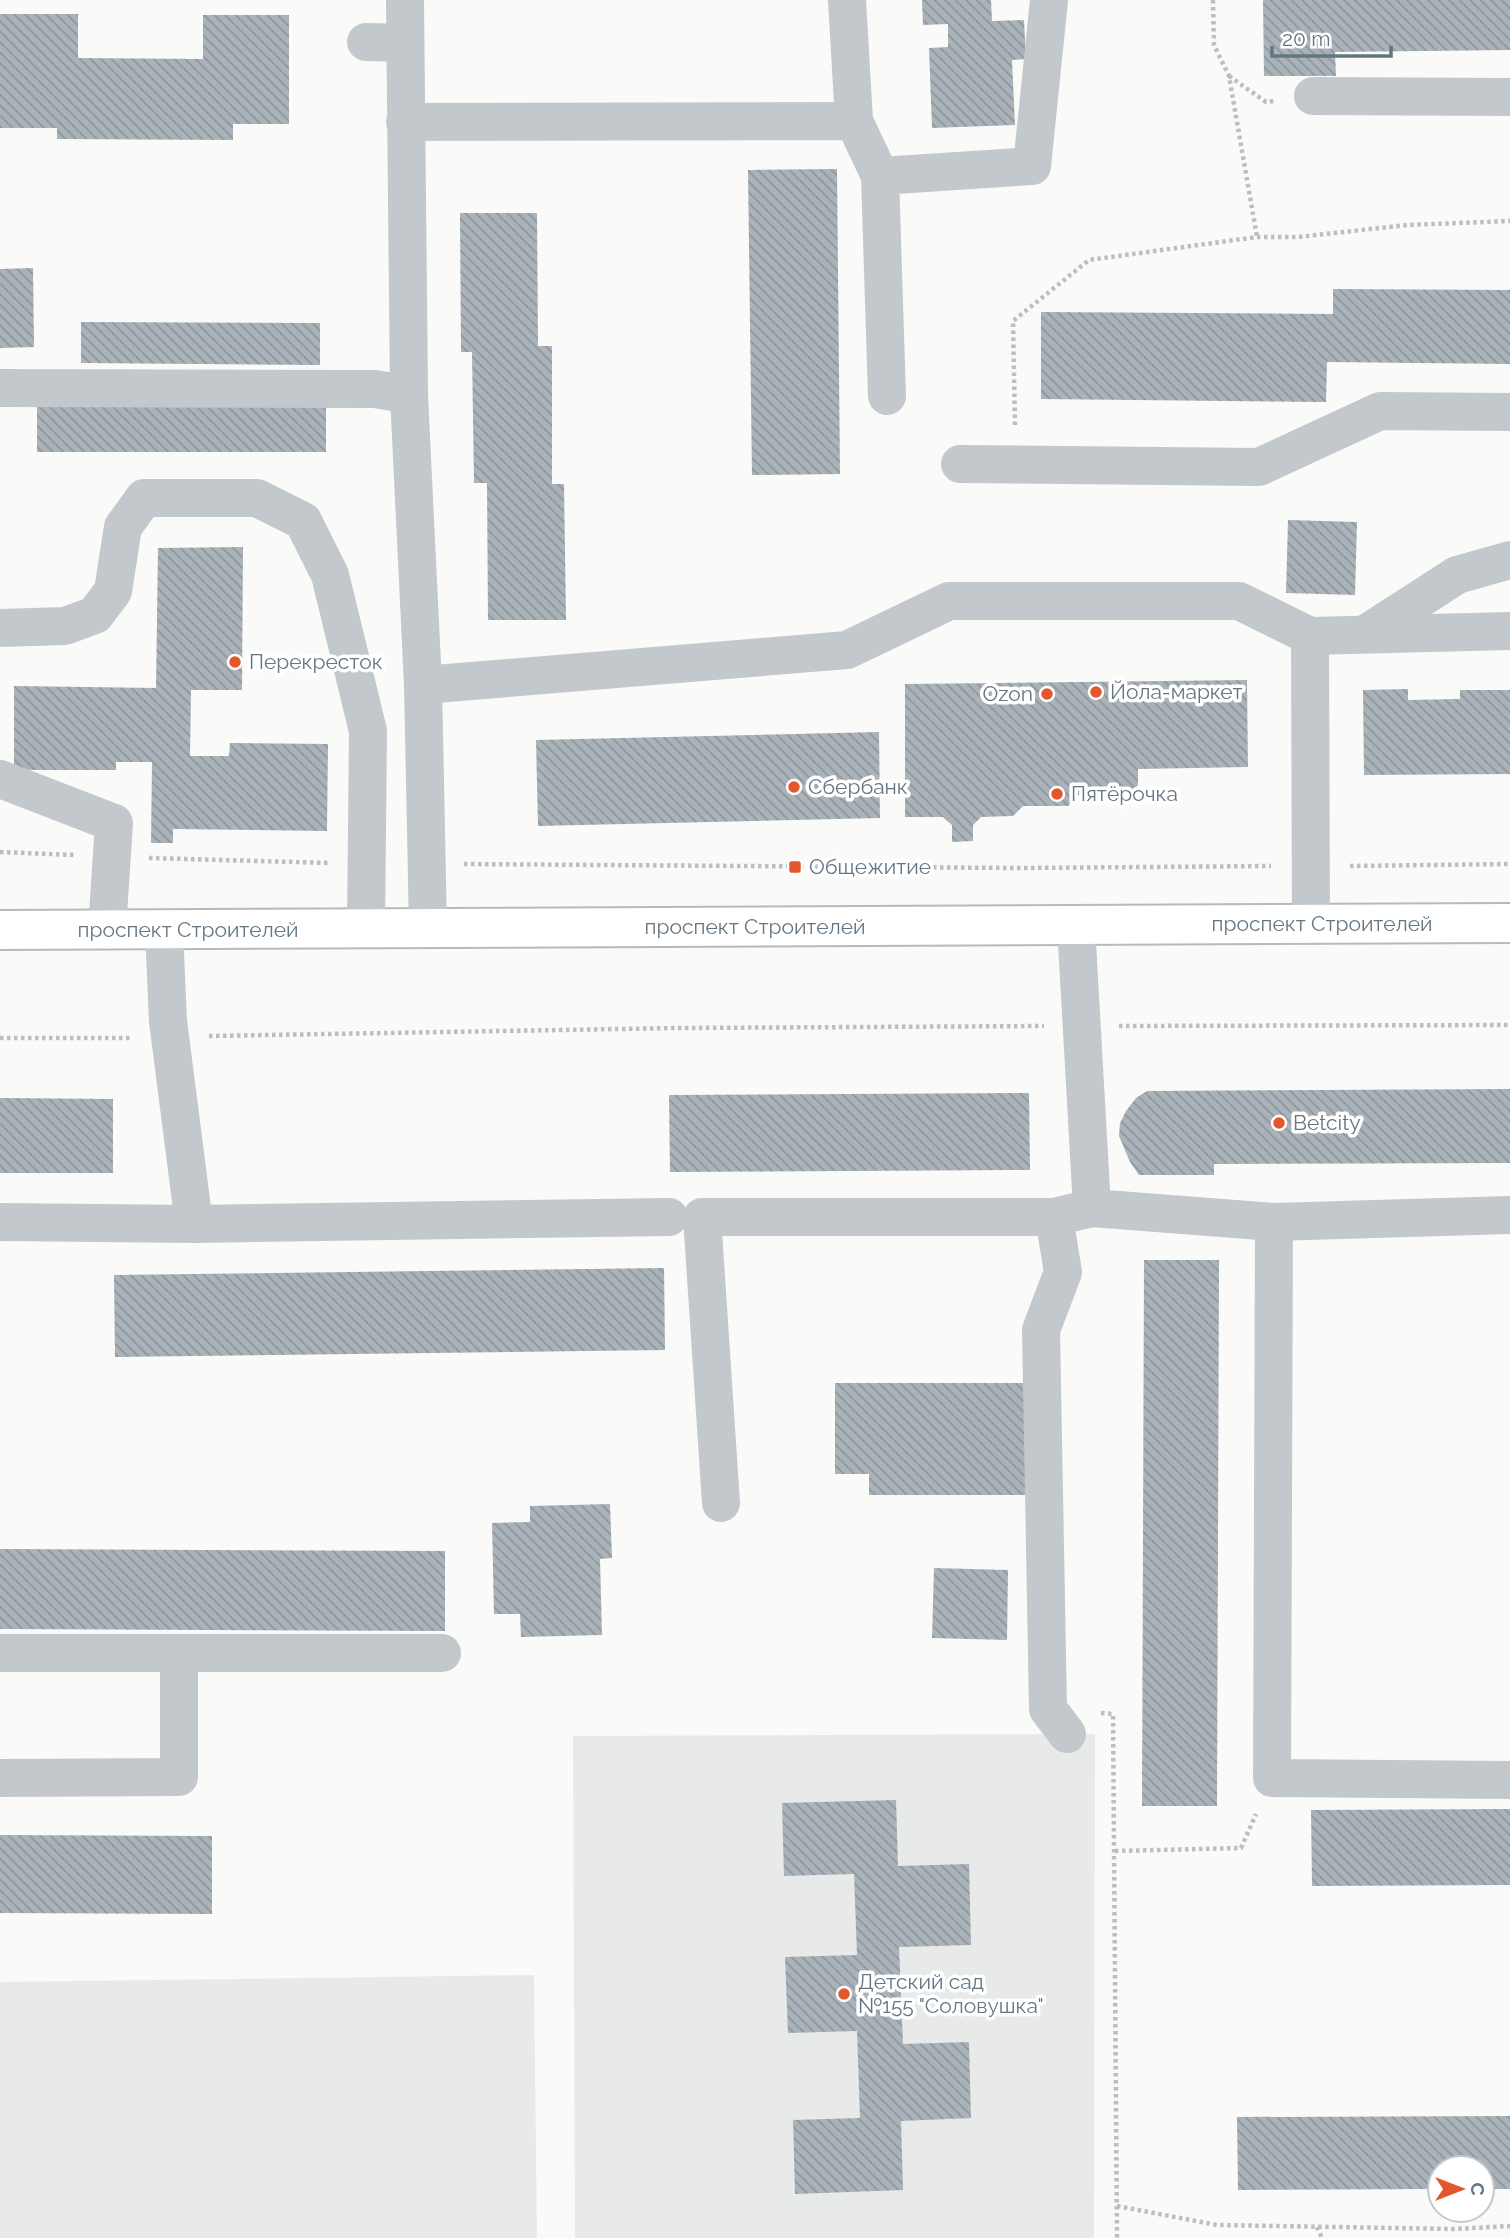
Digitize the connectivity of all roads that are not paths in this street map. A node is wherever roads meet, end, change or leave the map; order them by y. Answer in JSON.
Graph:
{"nodes":[{"id":1,"x":405,"y":0,"type":"edge"},
{"id":2,"x":847,"y":0,"type":"edge"},
{"id":3,"x":1049,"y":0,"type":"edge"},
{"id":4,"x":366,"y":42,"type":"dead end"},
{"id":5,"x":404,"y":43,"type":"junction"},
{"id":6,"x":1313,"y":96,"type":"road end"},
{"id":7,"x":1510,"y":97,"type":"edge"},
{"id":8,"x":405,"y":121,"type":"junction"},
{"id":9,"x":854,"y":121,"type":"junction"},
{"id":10,"x":880,"y":176,"type":"junction"},
{"id":11,"x":0,"y":388,"type":"edge"},
{"id":12,"x":409,"y":395,"type":"junction"},
{"id":13,"x":887,"y":396,"type":"dead end"},
{"id":14,"x":1510,"y":412,"type":"edge"},
{"id":15,"x":960,"y":464,"type":"dead end"},
{"id":16,"x":1510,"y":560,"type":"edge"},
{"id":17,"x":0,"y":628,"type":"edge"},
{"id":18,"x":1510,"y":631,"type":"edge"},
{"id":19,"x":1367,"y":633,"type":"junction"},
{"id":20,"x":1310,"y":636,"type":"junction"},
{"id":21,"x":423,"y":685,"type":"junction"},
{"id":22,"x":0,"y":779,"type":"edge"},
{"id":23,"x":1510,"y":923,"type":"edge"},
{"id":24,"x":1311,"y":924,"type":"junction"},
{"id":25,"x":1076,"y":925,"type":"junction"},
{"id":26,"x":366,"y":928,"type":"junction"},
{"id":27,"x":428,"y":928,"type":"junction"},
{"id":28,"x":0,"y":930,"type":"edge"},
{"id":29,"x":107,"y":930,"type":"junction"},
{"id":30,"x":164,"y":930,"type":"junction"},
{"id":31,"x":1092,"y":1208,"type":"junction"},
{"id":32,"x":1510,"y":1215,"type":"edge"},
{"id":33,"x":669,"y":1217,"type":"dead end"},
{"id":34,"x":1054,"y":1217,"type":"junction"},
{"id":35,"x":0,"y":1222,"type":"edge"},
{"id":36,"x":1274,"y":1222,"type":"junction"},
{"id":37,"x":194,"y":1224,"type":"junction"},
{"id":38,"x":721,"y":1503,"type":"dead end"},
{"id":39,"x":0,"y":1653,"type":"edge"},
{"id":40,"x":179,"y":1653,"type":"junction"},
{"id":41,"x":442,"y":1653,"type":"dead end"},
{"id":42,"x":1058,"y":1722,"type":"road end"},
{"id":43,"x":0,"y":1777,"type":"edge"},
{"id":44,"x":1510,"y":1780,"type":"edge"}],
"edges":[{"from":1,"to":5,"type":"lane"},
{"from":2,"to":9,"type":"lane"},
{"from":3,"to":10,"type":"lane"},
{"from":4,"to":5,"type":"lane"},
{"from":5,"to":8,"type":"lane"},
{"from":6,"to":7,"type":"lane"},
{"from":8,"to":9,"type":"lane"},
{"from":8,"to":12,"type":"lane"},
{"from":9,"to":10,"type":"lane"},
{"from":10,"to":13,"type":"lane"},
{"from":11,"to":12,"type":"lane"},
{"from":12,"to":21,"type":"lane"},
{"from":14,"to":15,"type":"lane"},
{"from":16,"to":19,"type":"lane"},
{"from":17,"to":26,"type":"lane"},
{"from":18,"to":19,"type":"lane"},
{"from":19,"to":20,"type":"lane"},
{"from":20,"to":21,"type":"lane"},
{"from":20,"to":24,"type":"lane"},
{"from":21,"to":27,"type":"lane"},
{"from":22,"to":29,"type":"lane"},
{"from":23,"to":24,"type":"main road","name":"проспект Строителей"},
{"from":24,"to":25,"type":"main road","name":"проспект Строителей"},
{"from":25,"to":27,"type":"main road","name":"проспект Строителей"},
{"from":25,"to":31,"type":"lane"},
{"from":26,"to":27,"type":"main road","name":"проспект Строителей"},
{"from":26,"to":30,"type":"main road","name":"проспект Строителей"},
{"from":28,"to":29,"type":"main road","name":"проспект Строителей"},
{"from":29,"to":30,"type":"main road","name":"проспект Строителей"},
{"from":30,"to":37,"type":"lane"},
{"from":31,"to":34,"type":"lane"},
{"from":31,"to":36,"type":"lane"},
{"from":32,"to":36,"type":"lane"},
{"from":33,"to":37,"type":"lane"},
{"from":34,"to":38,"type":"lane"},
{"from":34,"to":42,"type":"lane"},
{"from":35,"to":37,"type":"lane"},
{"from":36,"to":44,"type":"lane"},
{"from":39,"to":40,"type":"lane"},
{"from":40,"to":41,"type":"lane"},
{"from":40,"to":43,"type":"lane"}]}
